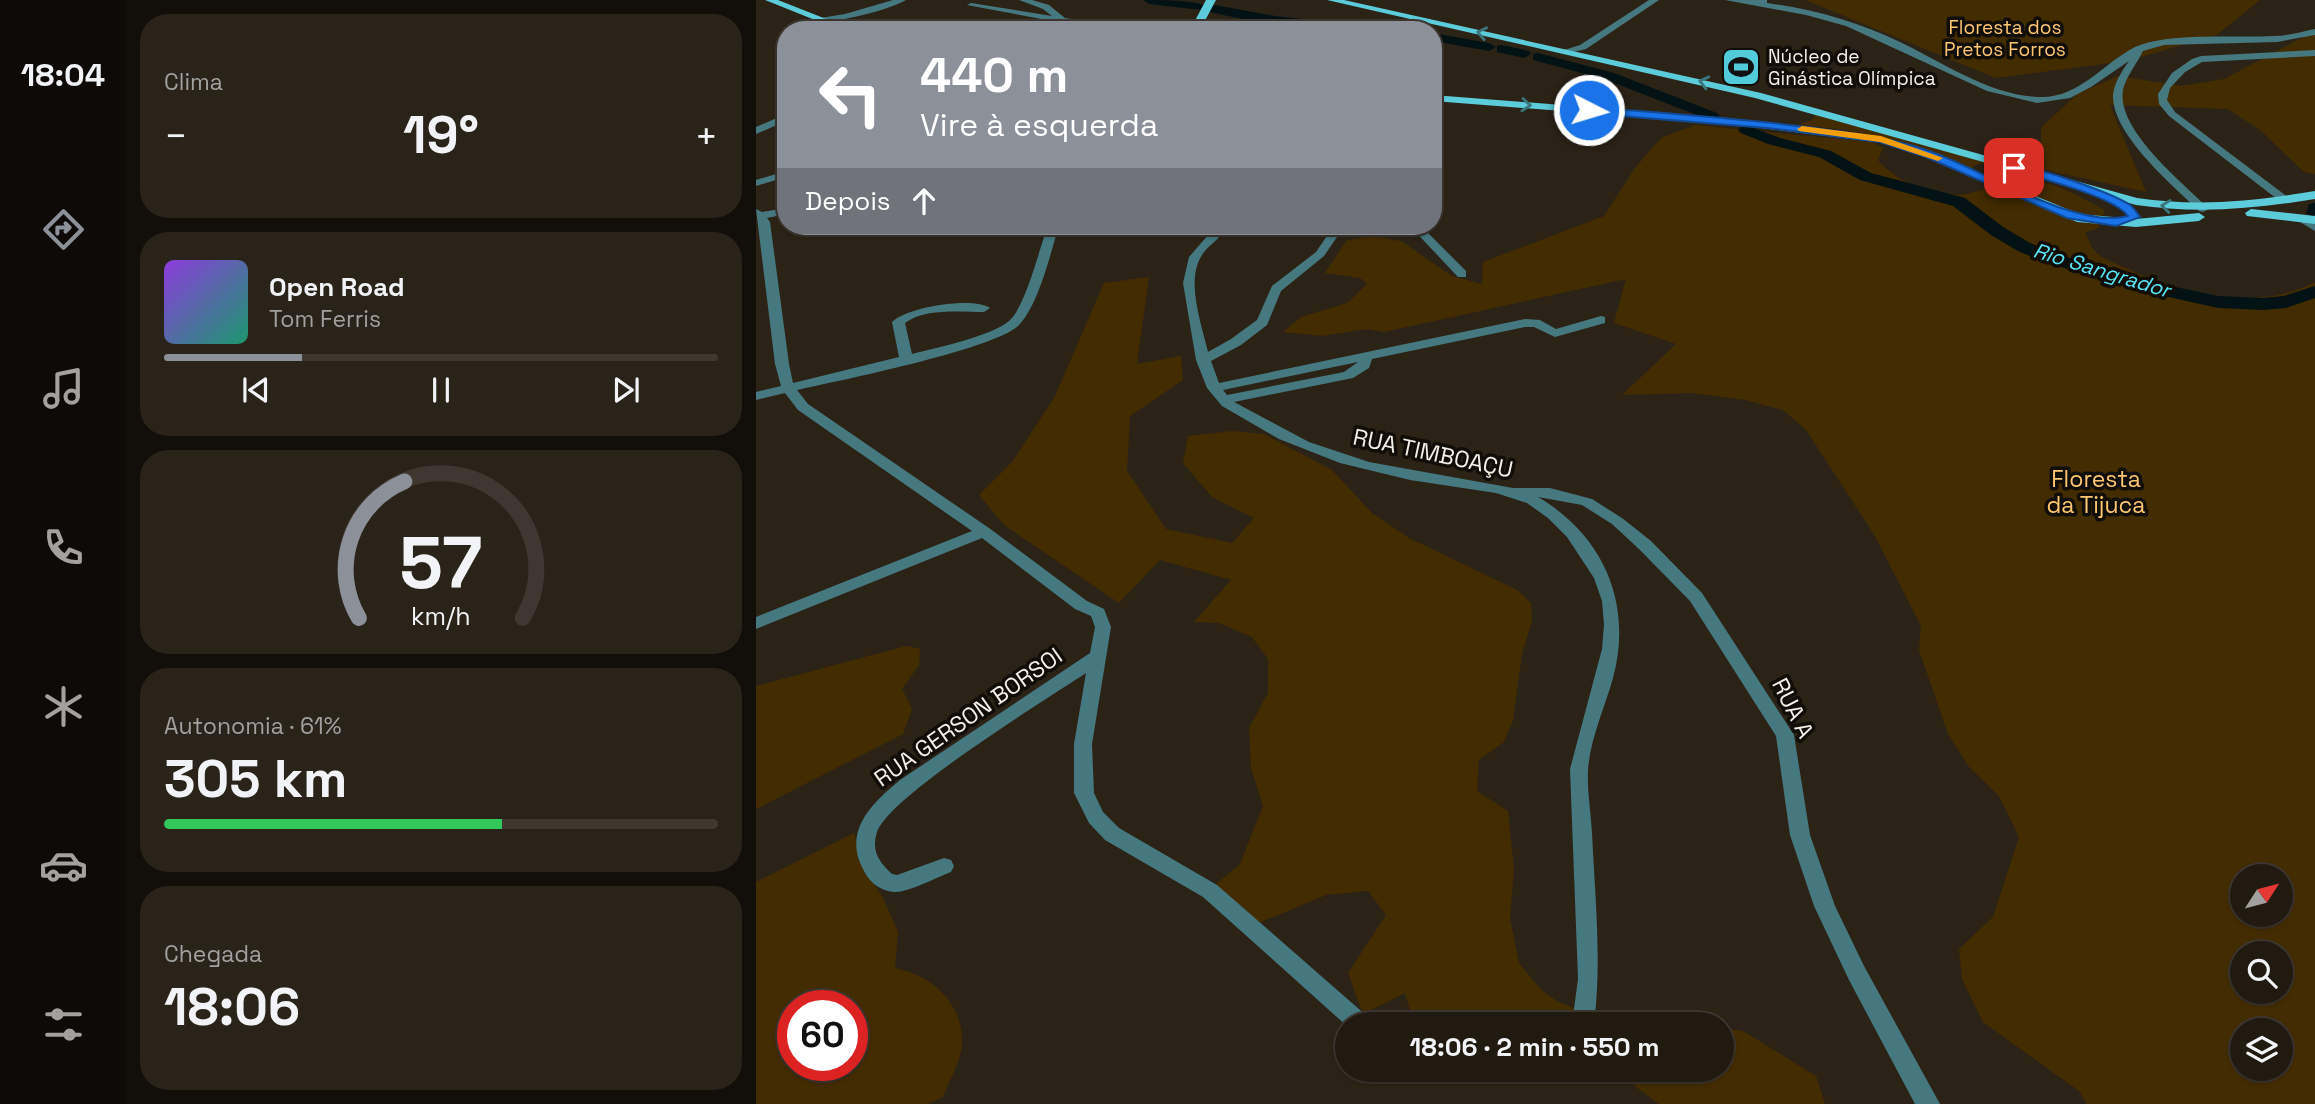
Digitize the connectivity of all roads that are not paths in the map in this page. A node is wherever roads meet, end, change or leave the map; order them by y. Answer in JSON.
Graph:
{"nodes":[{"id":1,"x":770,"y":0,"type":"edge"},
{"id":2,"x":902,"y":0,"type":"edge"},
{"id":3,"x":1023,"y":0,"type":"edge"},
{"id":4,"x":1211,"y":0,"type":"edge"},
{"id":5,"x":1332,"y":0,"type":"edge"},
{"id":6,"x":1655,"y":0,"type":"edge"},
{"id":7,"x":1730,"y":0,"type":"edge"},
{"id":8,"x":1763,"y":2,"type":"edge"},
{"id":9,"x":971,"y":5,"type":"dead end"},
{"id":10,"x":846,"y":16,"type":"junction"},
{"id":11,"x":817,"y":19,"type":"junction"},
{"id":12,"x":822,"y":21,"type":"edge"},
{"id":13,"x":836,"y":21,"type":"edge"},
{"id":14,"x":1063,"y":21,"type":"joint"},
{"id":15,"x":1200,"y":21,"type":"edge"},
{"id":16,"x":1428,"y":21,"type":"edge"},
{"id":17,"x":1442,"y":24,"type":"edge"},
{"id":18,"x":2315,"y":32,"type":"edge"},
{"id":19,"x":2139,"y":49,"type":"junction"},
{"id":20,"x":1585,"y":52,"type":"junction"},
{"id":21,"x":2315,"y":53,"type":"edge"},
{"id":22,"x":1442,"y":99,"type":"edge"},
{"id":23,"x":1794,"y":105,"type":"junction"},
{"id":24,"x":777,"y":121,"type":"edge"},
{"id":25,"x":1773,"y":126,"type":"junction"},
{"id":26,"x":756,"y":131,"type":"edge"},
{"id":27,"x":2014,"y":168,"type":"junction"},
{"id":28,"x":777,"y":177,"type":"edge"},
{"id":29,"x":1985,"y":179,"type":"junction"},
{"id":30,"x":756,"y":183,"type":"edge"},
{"id":31,"x":2074,"y":185,"type":"junction"},
{"id":32,"x":2315,"y":195,"type":"edge"},
{"id":33,"x":2285,"y":200,"type":"junction"},
{"id":34,"x":2203,"y":209,"type":"junction"},
{"id":35,"x":2238,"y":210,"type":"junction"},
{"id":36,"x":777,"y":212,"type":"edge"},
{"id":37,"x":759,"y":214,"type":"edge"},
{"id":38,"x":2299,"y":217,"type":"junction"},
{"id":39,"x":2315,"y":220,"type":"edge"},
{"id":40,"x":2116,"y":223,"type":"junction"},
{"id":41,"x":2315,"y":228,"type":"edge"},
{"id":42,"x":1051,"y":235,"type":"edge"},
{"id":43,"x":1215,"y":235,"type":"edge"},
{"id":44,"x":1334,"y":235,"type":"edge"},
{"id":45,"x":1424,"y":235,"type":"edge"},
{"id":46,"x":1462,"y":274,"type":"dead end"},
{"id":47,"x":984,"y":308,"type":"dead end"},
{"id":48,"x":1601,"y":320,"type":"dead end"},
{"id":49,"x":906,"y":358,"type":"junction"},
{"id":50,"x":1203,"y":360,"type":"junction"},
{"id":51,"x":789,"y":388,"type":"junction"},
{"id":52,"x":1219,"y":394,"type":"junction"},
{"id":53,"x":756,"y":396,"type":"edge"},
{"id":54,"x":1498,"y":489,"type":"junction"},
{"id":55,"x":984,"y":532,"type":"junction"},
{"id":56,"x":756,"y":623,"type":"edge"},
{"id":57,"x":1100,"y":655,"type":"junction"},
{"id":58,"x":944,"y":866,"type":"dead end"},
{"id":59,"x":1346,"y":1012,"type":"edge"},
{"id":60,"x":1585,"y":1012,"type":"edge"},
{"id":61,"x":1928,"y":1104,"type":"edge"}],
"edges":[{"from":1,"to":11,"type":"main road"},
{"from":2,"to":10,"type":"street"},
{"from":3,"to":14,"type":"street"},
{"from":4,"to":15,"type":"main road"},
{"from":16,"to":5,"type":"main road","one_way":true},
{"from":6,"to":20,"type":"street"},
{"from":7,"to":8,"type":"street"},
{"from":8,"to":19,"type":"street"},
{"from":9,"to":14,"type":"street"},
{"from":10,"to":11,"type":"street"},
{"from":10,"to":13,"type":"street"},
{"from":11,"to":12,"type":"main road"},
{"from":20,"to":17,"type":"main road","one_way":true},
{"from":18,"to":19,"type":"street"},
{"from":19,"to":34,"type":"street"},
{"from":23,"to":20,"type":"main road","one_way":true},
{"from":21,"to":33,"type":"street"},
{"from":22,"to":25,"type":"main road","one_way":true},
{"from":23,"to":25,"type":"main road"},
{"from":23,"to":27,"type":"main road"},
{"from":24,"to":26,"type":"street"},
{"from":25,"to":29,"type":"main road"},
{"from":27,"to":29,"type":"main road"},
{"from":27,"to":31,"type":"main road"},
{"from":28,"to":30,"type":"street"},
{"from":29,"to":40,"type":"main road"},
{"from":34,"to":31,"type":"main road","one_way":true},
{"from":31,"to":40,"type":"main road"},
{"from":32,"to":33,"type":"main road"},
{"from":33,"to":35,"type":"main road"},
{"from":34,"to":35,"type":"main road"},
{"from":35,"to":38,"type":"main road"},
{"from":35,"to":40,"type":"main road"},
{"from":36,"to":37,"type":"street"},
{"from":37,"to":51,"type":"street"},
{"from":38,"to":39,"type":"main road"},
{"from":38,"to":41,"type":"street"},
{"from":42,"to":49,"type":"street"},
{"from":43,"to":50,"type":"street"},
{"from":44,"to":50,"type":"street"},
{"from":45,"to":46,"type":"street"},
{"from":47,"to":49,"type":"street"},
{"from":48,"to":52,"type":"street"},
{"from":49,"to":51,"type":"street"},
{"from":50,"to":52,"type":"street"},
{"from":51,"to":53,"type":"street"},
{"from":51,"to":55,"type":"street"},
{"from":52,"to":54,"type":"street","name":"RUA TIMBOAÇU"},
{"from":54,"to":60,"type":"street","name":"RUA TIMBOAÇU"},
{"from":54,"to":61,"type":"street","name":"RUA A"},
{"from":55,"to":56,"type":"street"},
{"from":55,"to":57,"type":"street"},
{"from":57,"to":58,"type":"street","name":"RUA GERSON BORSOI"},
{"from":57,"to":59,"type":"street"}]}
